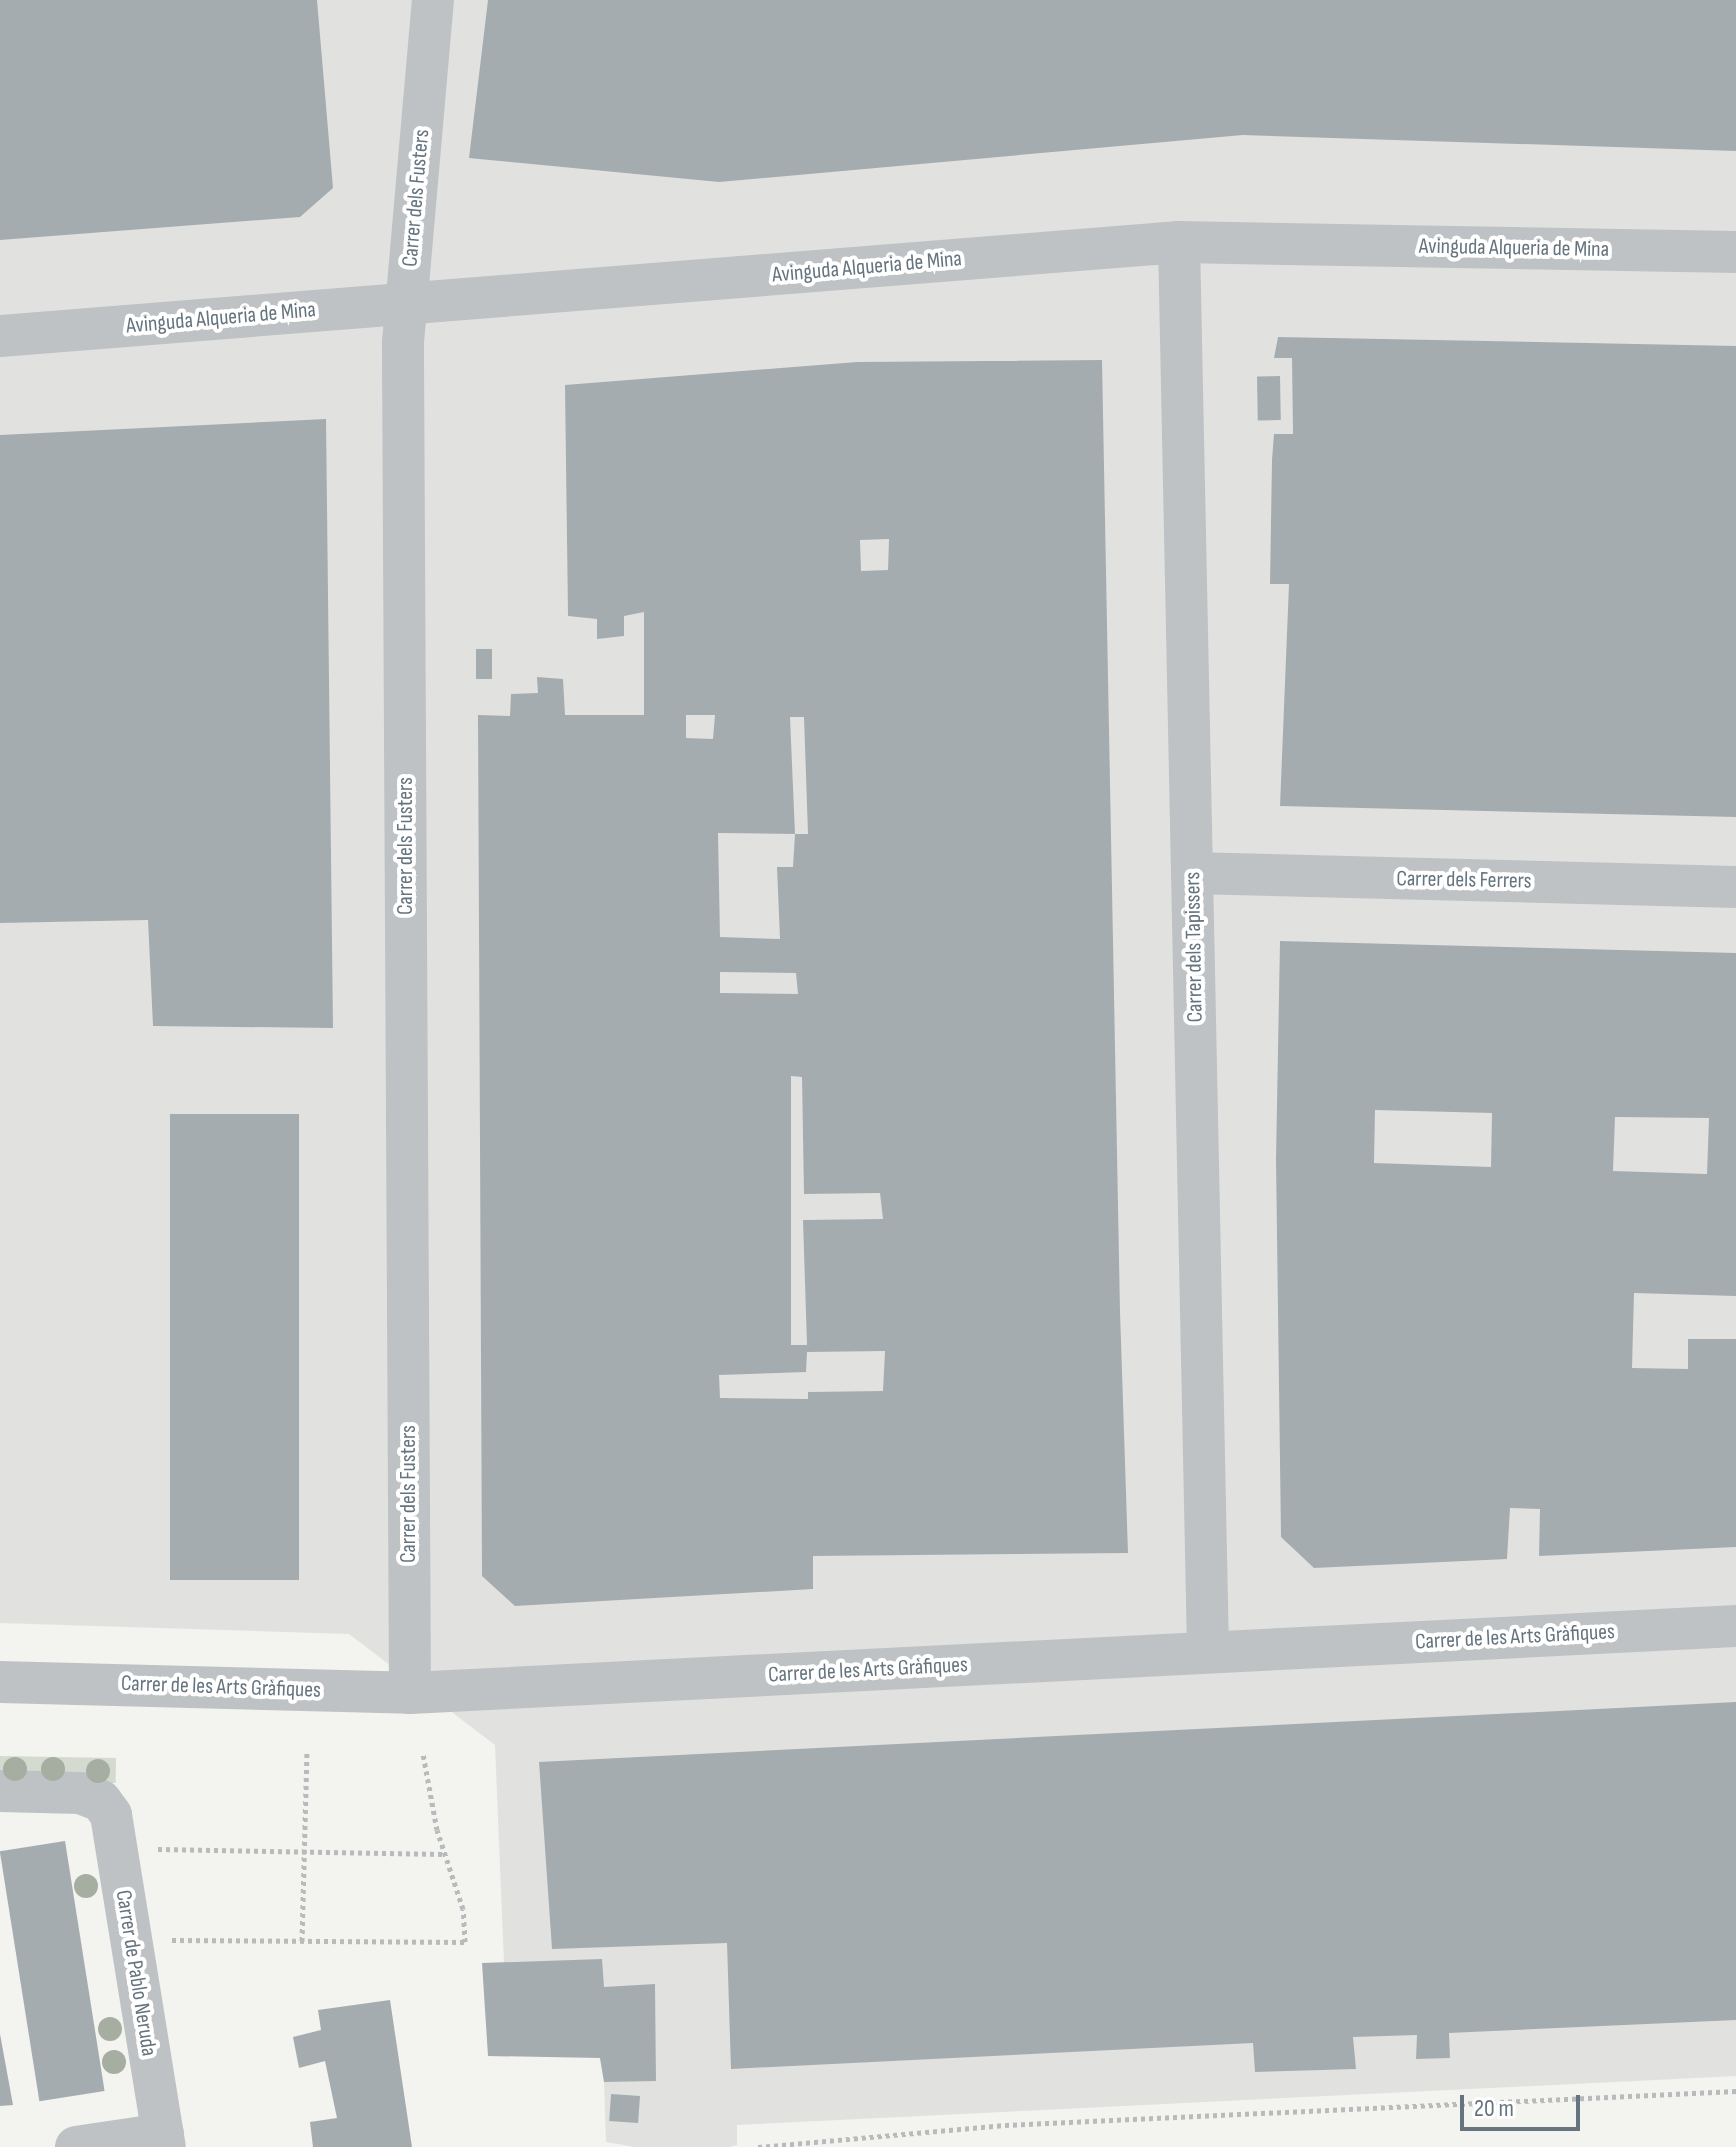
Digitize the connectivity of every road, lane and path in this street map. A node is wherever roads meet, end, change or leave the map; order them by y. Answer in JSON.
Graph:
{"nodes":[{"id":1,"x":433,"y":0,"type":"edge"},
{"id":2,"x":1179,"y":242,"type":"junction"},
{"id":3,"x":1736,"y":252,"type":"edge"},
{"id":4,"x":407,"y":303,"type":"junction"},
{"id":5,"x":0,"y":336,"type":"edge"},
{"id":6,"x":1192,"y":873,"type":"junction"},
{"id":7,"x":1736,"y":887,"type":"edge"},
{"id":8,"x":1736,"y":1626,"type":"edge"},
{"id":9,"x":1208,"y":1652,"type":"junction"},
{"id":10,"x":0,"y":1682,"type":"edge"},
{"id":11,"x":410,"y":1693,"type":"junction"},
{"id":12,"x":307,"y":1751,"type":"dead end"},
{"id":13,"x":423,"y":1754,"type":"dead end"},
{"id":14,"x":0,"y":1791,"type":"edge"},
{"id":15,"x":142,"y":1849,"type":"dead end"},
{"id":16,"x":305,"y":1852,"type":"junction"},
{"id":17,"x":444,"y":1854,"type":"junction"},
{"id":18,"x":131,"y":1939,"type":"junction"},
{"id":19,"x":302,"y":1941,"type":"junction"},
{"id":20,"x":1736,"y":2091,"type":"edge"},
{"id":21,"x":164,"y":2140,"type":"edge"},
{"id":22,"x":76,"y":2147,"type":"edge"},
{"id":23,"x":758,"y":2147,"type":"edge"}],
"edges":[{"from":1,"to":4,"type":"street","name":"Carrer dels Fusters"},
{"from":2,"to":3,"type":"street","name":"Avinguda Alqueria de Mina"},
{"from":2,"to":4,"type":"street","name":"Avinguda Alqueria de Mina"},
{"from":2,"to":6,"type":"street","name":"Carrer dels Tapissers"},
{"from":4,"to":5,"type":"street","name":"Avinguda Alqueria de Mina"},
{"from":4,"to":11,"type":"street","name":"Carrer dels Fusters"},
{"from":6,"to":7,"type":"street","name":"Carrer dels Ferrers"},
{"from":6,"to":9,"type":"street","name":"Carrer dels Tapissers"},
{"from":8,"to":9,"type":"street","name":"Carrer de les Arts Gràfiques"},
{"from":9,"to":11,"type":"street","name":"Carrer de les Arts Gràfiques"},
{"from":10,"to":11,"type":"street","name":"Carrer de les Arts Gràfiques"},
{"from":12,"to":16,"type":"path"},
{"from":13,"to":17,"type":"path"},
{"from":14,"to":18,"type":"street","name":"Carrer de Pablo Neruda"},
{"from":15,"to":16,"type":"path"},
{"from":16,"to":17,"type":"path"},
{"from":16,"to":19,"type":"path"},
{"from":17,"to":19,"type":"path"},
{"from":18,"to":19,"type":"path"},
{"from":18,"to":21,"type":"street","name":"Carrer de Pablo Neruda"},
{"from":20,"to":23,"type":"path"},
{"from":21,"to":22,"type":"street"}]}
